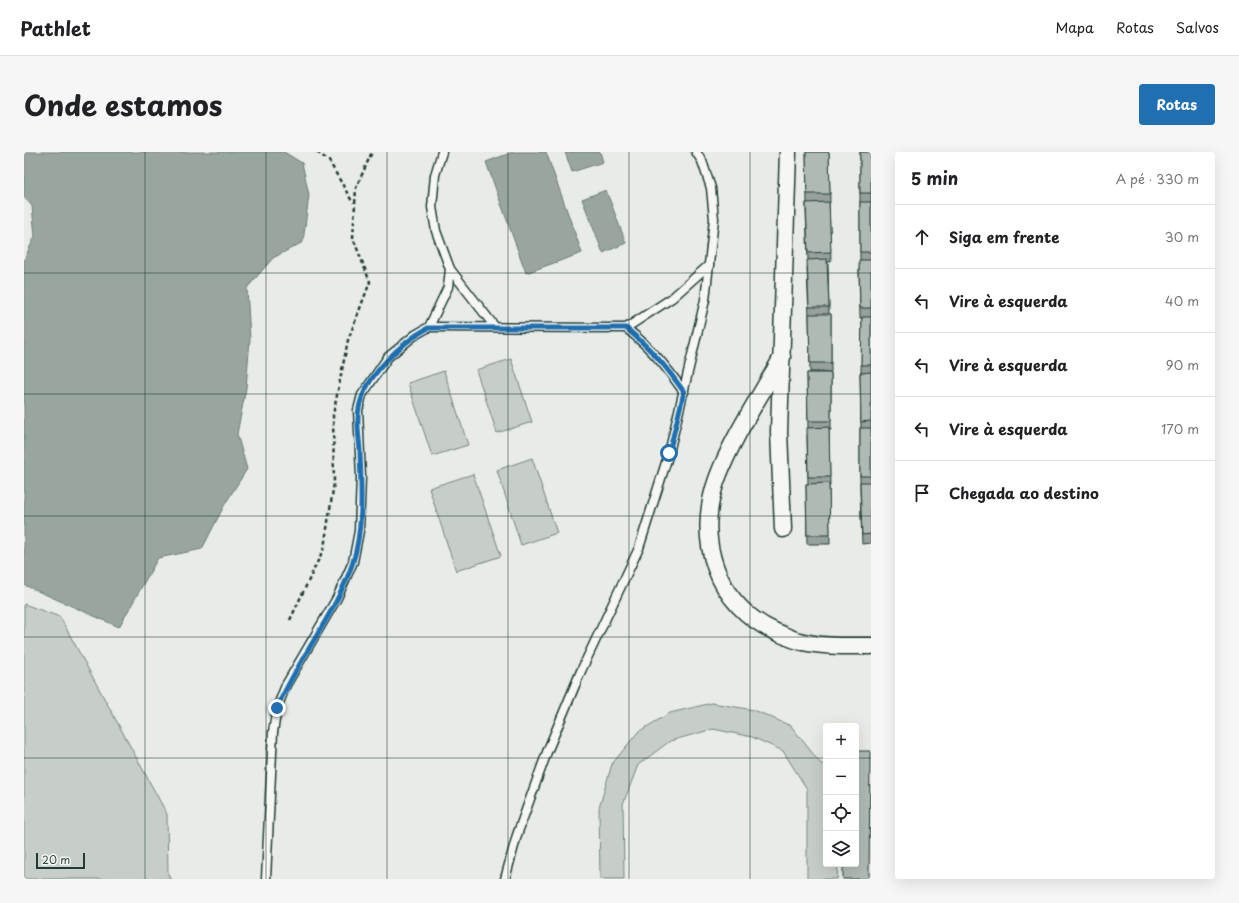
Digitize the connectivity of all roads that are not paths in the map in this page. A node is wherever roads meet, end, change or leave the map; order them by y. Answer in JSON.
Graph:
{"nodes":[{"id":1,"x":442,"y":152,"type":"edge"},
{"id":2,"x":696,"y":152,"type":"edge"},
{"id":3,"x":788,"y":152,"type":"edge"},
{"id":4,"x":709,"y":265,"type":"junction"},
{"id":5,"x":450,"y":269,"type":"junction"},
{"id":6,"x":428,"y":328,"type":"junction"},
{"id":7,"x":496,"y":328,"type":"junction"},
{"id":8,"x":626,"y":328,"type":"junction"},
{"id":9,"x":782,"y":356,"type":"junction"},
{"id":10,"x":684,"y":392,"type":"junction"},
{"id":11,"x":783,"y":529,"type":"dead end"},
{"id":12,"x":871,"y":646,"type":"edge"},
{"id":13,"x":266,"y":879,"type":"edge"},
{"id":14,"x":505,"y":879,"type":"edge"}],
"edges":[{"from":1,"to":5,"type":"lane"},
{"from":2,"to":4,"type":"lane"},
{"from":3,"to":9,"type":"street"},
{"from":4,"to":8,"type":"lane"},
{"from":4,"to":10,"type":"lane"},
{"from":5,"to":6,"type":"lane"},
{"from":5,"to":7,"type":"lane"},
{"from":6,"to":7,"type":"lane"},
{"from":6,"to":13,"type":"lane"},
{"from":7,"to":8,"type":"lane"},
{"from":8,"to":10,"type":"lane"},
{"from":9,"to":11,"type":"street"},
{"from":9,"to":12,"type":"street"},
{"from":10,"to":14,"type":"lane"}]}
